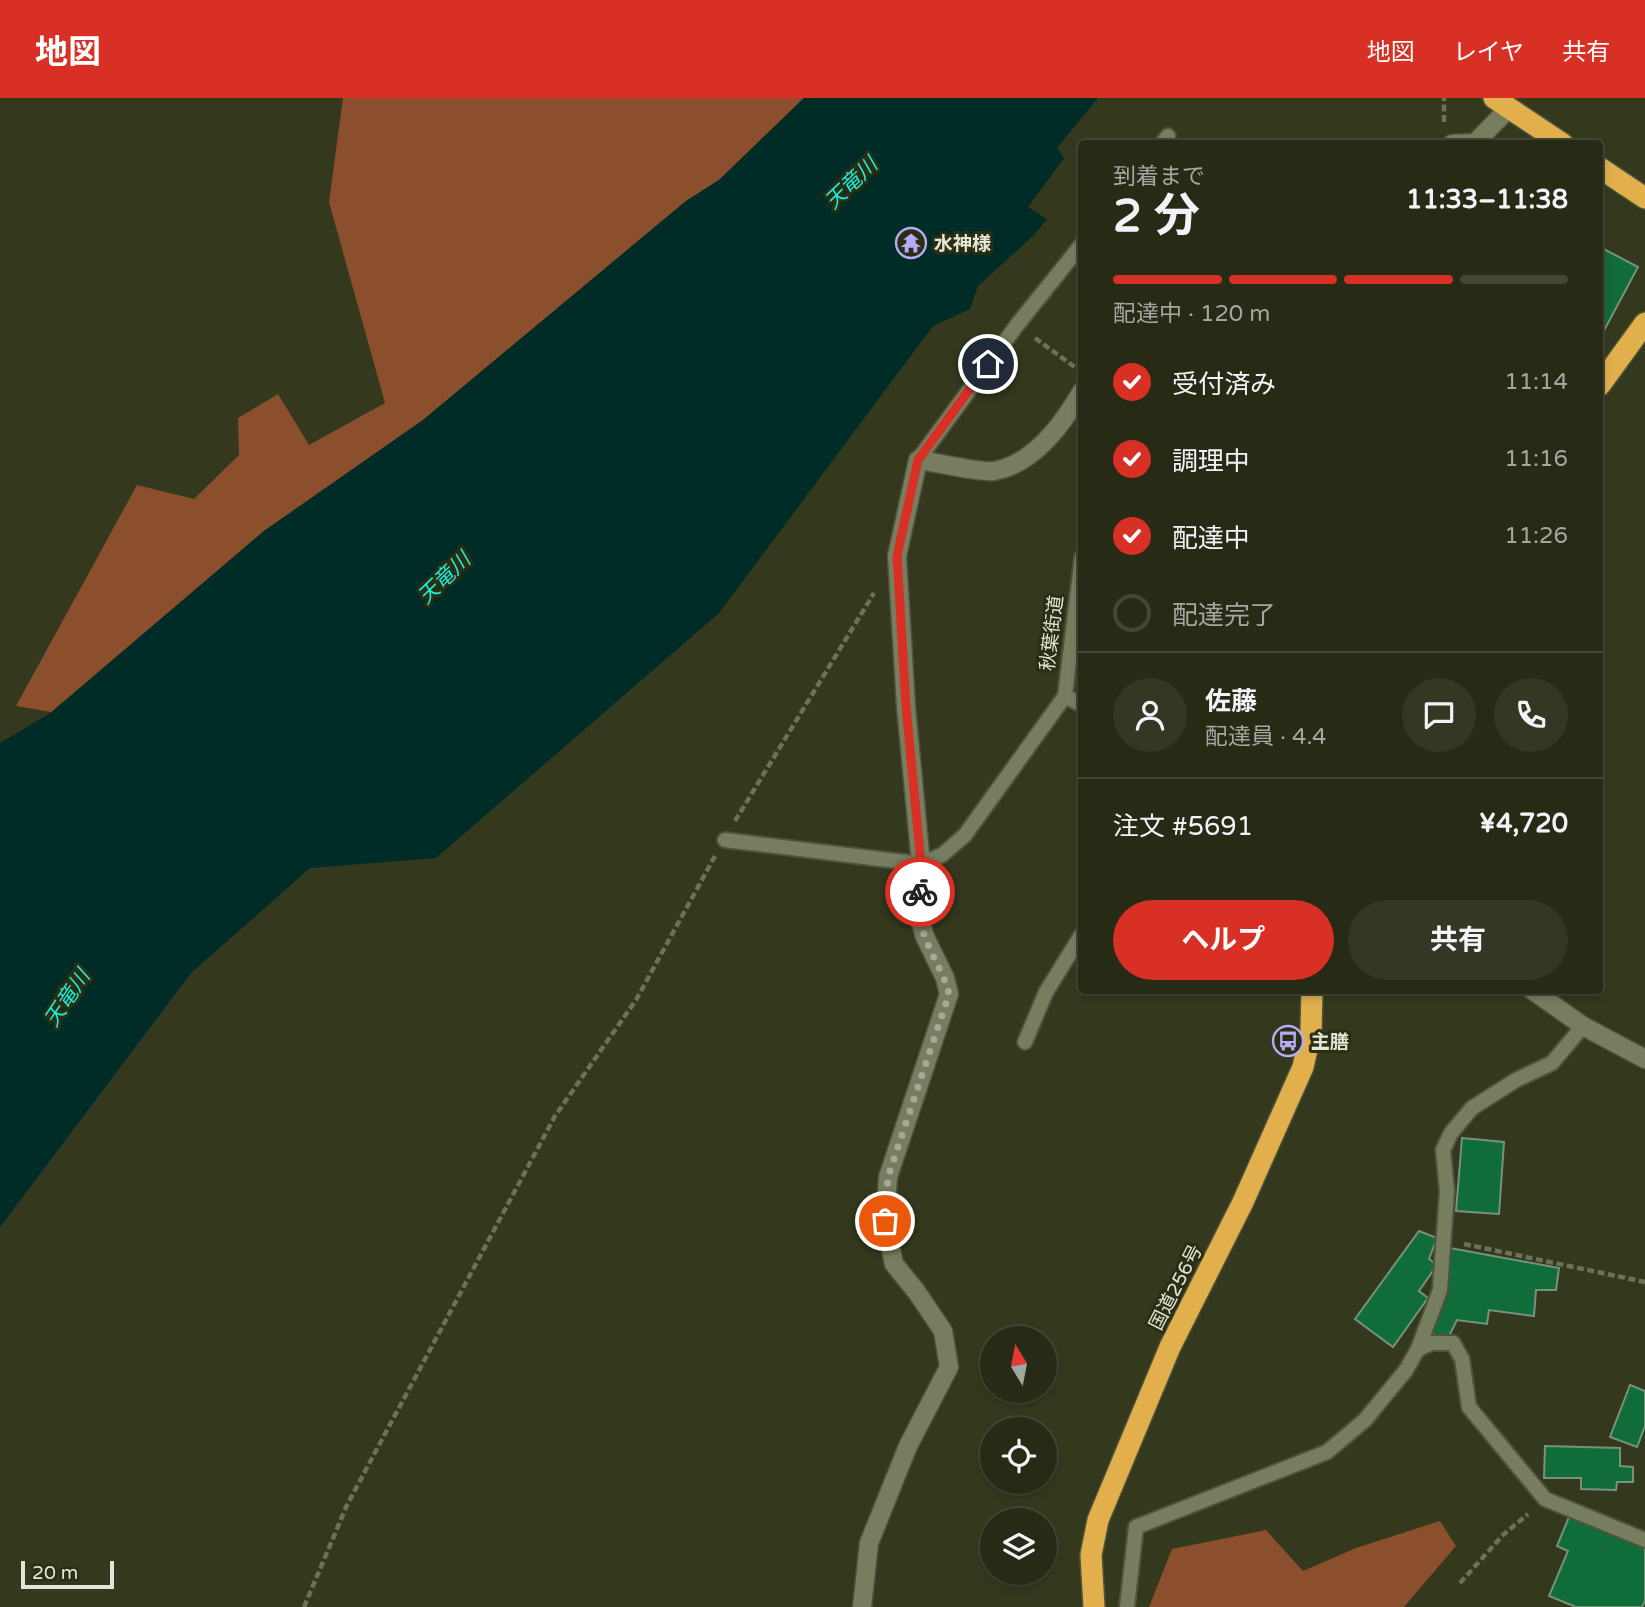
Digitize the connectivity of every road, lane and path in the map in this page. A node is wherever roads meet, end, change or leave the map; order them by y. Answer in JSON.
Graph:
{"nodes":[{"id":1,"x":1502,"y":103,"type":"edge"},
{"id":2,"x":1477,"y":140,"type":"edge"},
{"id":3,"x":1557,"y":140,"type":"edge"},
{"id":4,"x":1603,"y":170,"type":"edge"},
{"id":5,"x":1645,"y":198,"type":"edge"},
{"id":6,"x":1078,"y":249,"type":"edge"},
{"id":7,"x":1645,"y":323,"type":"edge"},
{"id":8,"x":1017,"y":325,"type":"junction"},
{"id":9,"x":1078,"y":370,"type":"edge"},
{"id":10,"x":1603,"y":381,"type":"edge"},
{"id":11,"x":1078,"y":397,"type":"edge"},
{"id":12,"x":918,"y":460,"type":"junction"},
{"id":13,"x":1078,"y":590,"type":"edge"},
{"id":14,"x":875,"y":592,"type":"dead end"},
{"id":15,"x":1065,"y":696,"type":"junction"},
{"id":16,"x":1078,"y":703,"type":"edge"},
{"id":17,"x":724,"y":840,"type":"junction"},
{"id":18,"x":921,"y":864,"type":"junction"},
{"id":19,"x":1078,"y":940,"type":"edge"},
{"id":20,"x":1312,"y":994,"type":"edge"},
{"id":21,"x":1538,"y":994,"type":"edge"},
{"id":22,"x":1583,"y":1026,"type":"junction"},
{"id":23,"x":1025,"y":1042,"type":"dead end"},
{"id":24,"x":1645,"y":1059,"type":"edge"},
{"id":25,"x":1445,"y":1240,"type":"junction"},
{"id":26,"x":1645,"y":1282,"type":"edge"},
{"id":27,"x":1418,"y":1349,"type":"junction"},
{"id":28,"x":1545,"y":1499,"type":"junction"},
{"id":29,"x":1645,"y":1540,"type":"edge"},
{"id":30,"x":1460,"y":1583,"type":"dead end"},
{"id":31,"x":304,"y":1607,"type":"edge"},
{"id":32,"x":862,"y":1607,"type":"edge"},
{"id":33,"x":1094,"y":1607,"type":"edge"},
{"id":34,"x":1127,"y":1607,"type":"edge"}],
"edges":[{"from":1,"to":2,"type":"street"},
{"from":1,"to":3,"type":"highway"},
{"from":4,"to":5,"type":"highway"},
{"from":6,"to":8,"type":"lane"},
{"from":7,"to":10,"type":"highway"},
{"from":8,"to":9,"type":"path"},
{"from":8,"to":12,"type":"lane"},
{"from":11,"to":12,"type":"street"},
{"from":12,"to":18,"type":"street"},
{"from":13,"to":15,"type":"lane","name":"秋葉街道"},
{"from":14,"to":17,"type":"path"},
{"from":15,"to":16,"type":"lane","name":"秋葉街道"},
{"from":15,"to":18,"type":"lane"},
{"from":17,"to":18,"type":"lane"},
{"from":17,"to":31,"type":"path"},
{"from":18,"to":32,"type":"street"},
{"from":19,"to":23,"type":"lane"},
{"from":20,"to":33,"type":"highway","name":"国道256号"},
{"from":21,"to":22,"type":"street"},
{"from":22,"to":24,"type":"street"},
{"from":22,"to":25,"type":"lane"},
{"from":25,"to":26,"type":"path"},
{"from":25,"to":27,"type":"lane"},
{"from":27,"to":28,"type":"lane"},
{"from":27,"to":34,"type":"lane"},
{"from":28,"to":29,"type":"lane"},
{"from":28,"to":30,"type":"path"}]}
